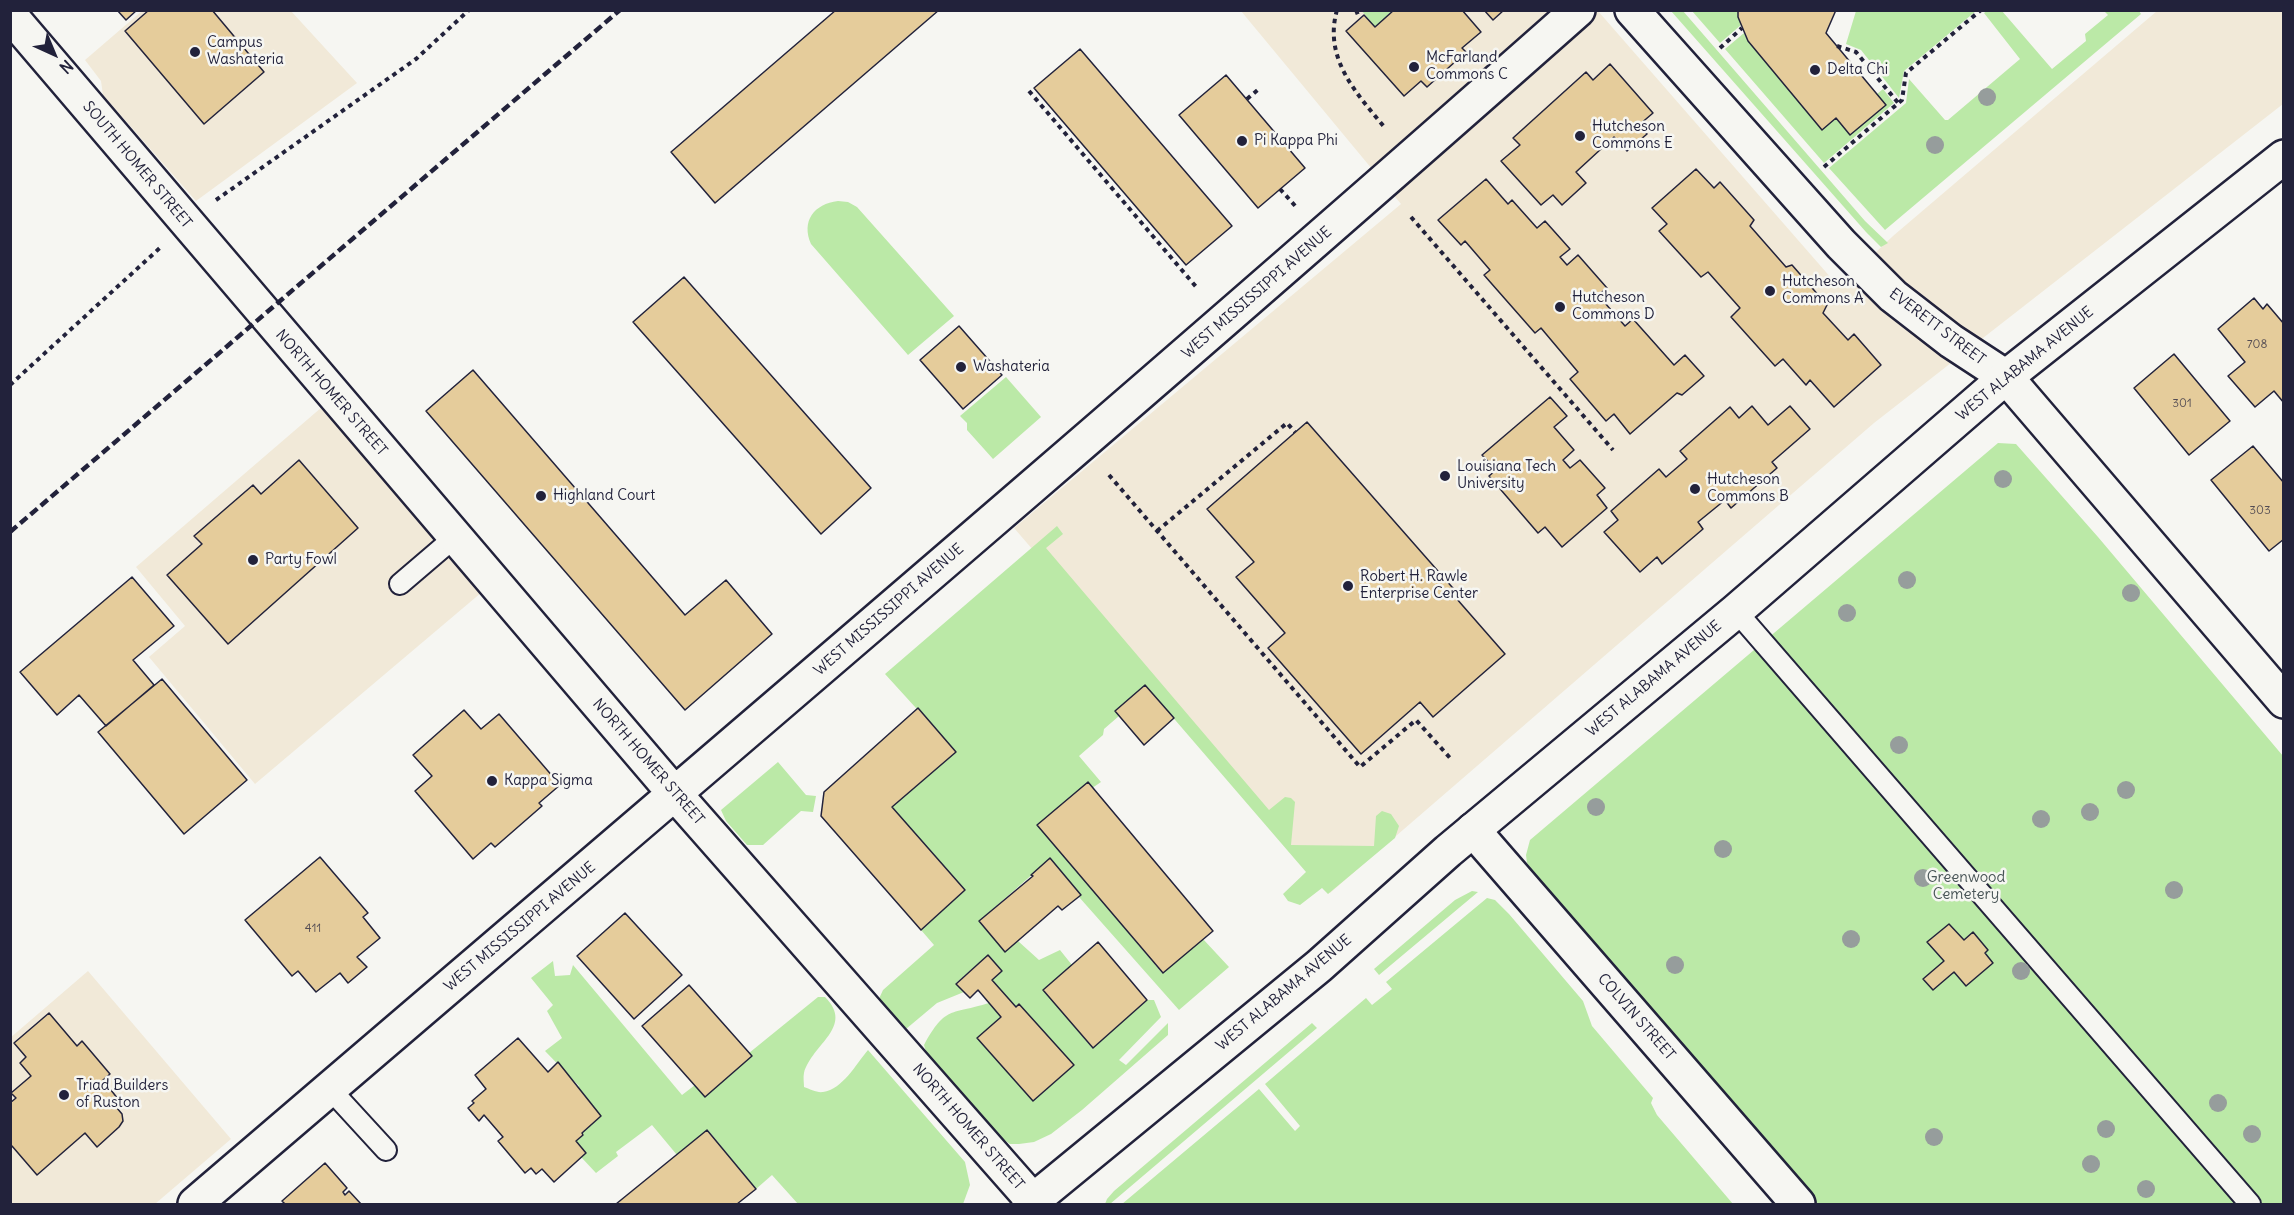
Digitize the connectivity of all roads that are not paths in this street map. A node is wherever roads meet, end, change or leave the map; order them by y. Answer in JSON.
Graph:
{"nodes":[{"id":1,"x":1578,"y":10,"type":"edge"},
{"id":2,"x":1632,"y":10,"type":"edge"},
{"id":3,"x":10,"y":15,"type":"edge"},
{"id":4,"x":2283,"y":157,"type":"edge"},
{"id":5,"x":264,"y":315,"type":"joint"},
{"id":6,"x":2006,"y":377,"type":"junction"},
{"id":7,"x":455,"y":537,"type":"junction"},
{"id":8,"x":400,"y":584,"type":"dead end"},
{"id":9,"x":1736,"y":610,"type":"junction"},
{"id":10,"x":2283,"y":701,"type":"edge"},
{"id":11,"x":675,"y":794,"type":"junction"},
{"id":12,"x":1473,"y":830,"type":"junction"},
{"id":13,"x":330,"y":1089,"type":"junction"},
{"id":14,"x":386,"y":1150,"type":"dead end"},
{"id":15,"x":1033,"y":1203,"type":"edge"},
{"id":16,"x":195,"y":1204,"type":"edge"},
{"id":17,"x":1798,"y":1204,"type":"edge"},
{"id":18,"x":2250,"y":1204,"type":"edge"}],
"edges":[{"from":1,"to":11,"type":"street","name":"WEST MISSISSIPPI AVENUE"},
{"from":2,"to":6,"type":"street","name":"EVERETT STREET"},
{"from":3,"to":5,"type":"street","name":"SOUTH HOMER STREET"},
{"from":4,"to":6,"type":"street","name":"WEST ALABAMA AVENUE"},
{"from":5,"to":7,"type":"street","name":"NORTH HOMER STREET"},
{"from":6,"to":9,"type":"street","name":"WEST ALABAMA AVENUE"},
{"from":6,"to":10,"type":"street","name":"EVERETT STREET"},
{"from":7,"to":8,"type":"lane"},
{"from":7,"to":11,"type":"street","name":"NORTH HOMER STREET"},
{"from":9,"to":12,"type":"street","name":"WEST ALABAMA AVENUE"},
{"from":9,"to":18,"type":"lane"},
{"from":11,"to":13,"type":"street","name":"WEST MISSISSIPPI AVENUE"},
{"from":11,"to":15,"type":"street","name":"NORTH HOMER STREET"},
{"from":12,"to":15,"type":"street","name":"WEST ALABAMA AVENUE"},
{"from":12,"to":17,"type":"street","name":"COLVIN STREET"},
{"from":13,"to":14,"type":"lane"},
{"from":13,"to":16,"type":"street","name":"WEST MISSISSIPPI AVENUE"}]}
